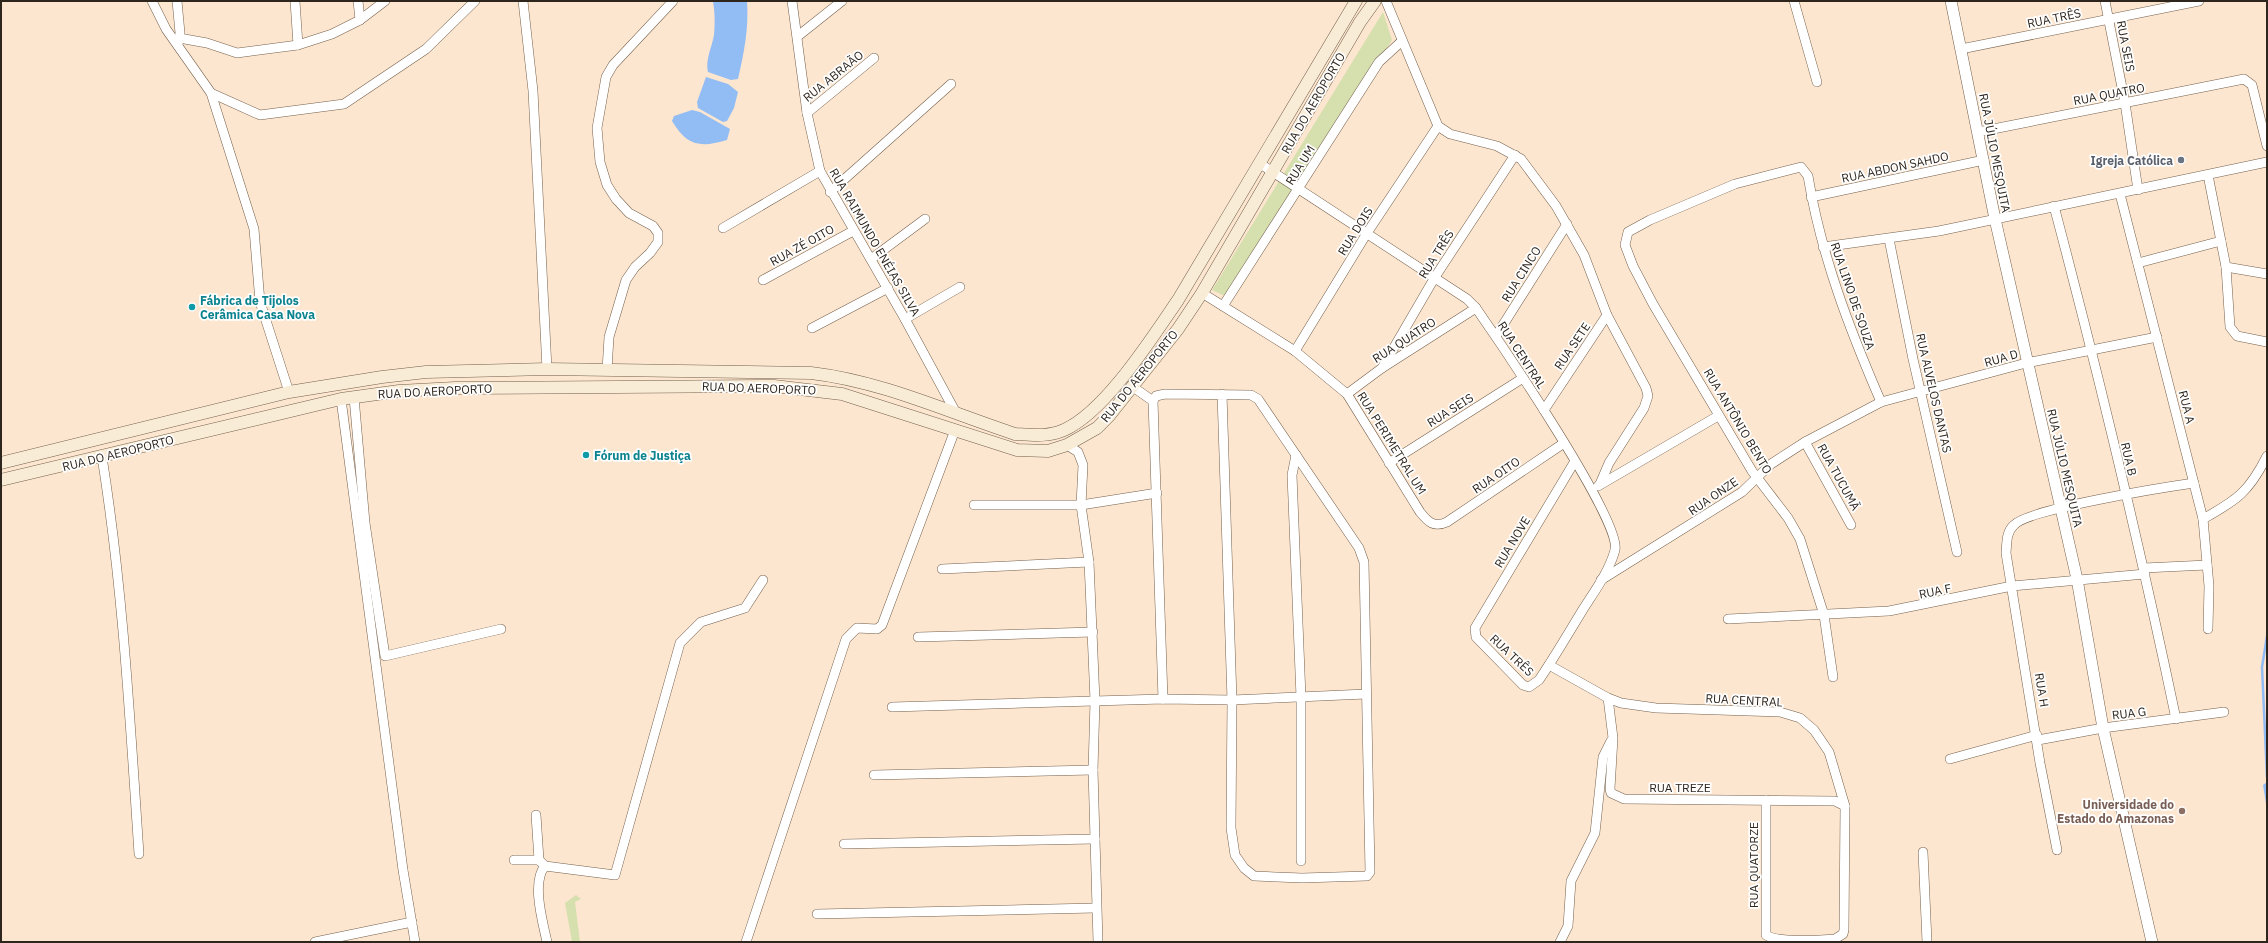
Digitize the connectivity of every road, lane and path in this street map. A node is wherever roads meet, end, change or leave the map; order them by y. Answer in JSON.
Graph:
{"nodes":[{"id":1,"x":152,"y":1,"type":"edge"},
{"id":2,"x":177,"y":1,"type":"edge"},
{"id":3,"x":295,"y":1,"type":"edge"},
{"id":4,"x":358,"y":1,"type":"edge"},
{"id":5,"x":385,"y":1,"type":"edge"},
{"id":6,"x":474,"y":1,"type":"edge"},
{"id":7,"x":523,"y":1,"type":"edge"},
{"id":8,"x":673,"y":1,"type":"edge"},
{"id":9,"x":792,"y":1,"type":"edge"},
{"id":10,"x":842,"y":1,"type":"edge"},
{"id":11,"x":1356,"y":1,"type":"edge"},
{"id":12,"x":1375,"y":1,"type":"edge"},
{"id":13,"x":1386,"y":1,"type":"edge"},
{"id":14,"x":1794,"y":1,"type":"edge"},
{"id":15,"x":1951,"y":1,"type":"edge"},
{"id":16,"x":2105,"y":1,"type":"edge"},
{"id":17,"x":2199,"y":1,"type":"edge"},
{"id":18,"x":2108,"y":19,"type":"junction"},
{"id":19,"x":360,"y":20,"type":"junction"},
{"id":20,"x":798,"y":36,"type":"junction"},
{"id":21,"x":1402,"y":41,"type":"junction"},
{"id":22,"x":179,"y":42,"type":"junction"},
{"id":23,"x":298,"y":45,"type":"junction"},
{"id":24,"x":1961,"y":50,"type":"junction"},
{"id":25,"x":874,"y":58,"type":"dead end"},
{"id":26,"x":1817,"y":82,"type":"dead end"},
{"id":27,"x":951,"y":84,"type":"dead end"},
{"id":28,"x":211,"y":93,"type":"junction"},
{"id":29,"x":2125,"y":103,"type":"junction"},
{"id":30,"x":807,"y":113,"type":"junction"},
{"id":31,"x":1438,"y":126,"type":"junction"},
{"id":32,"x":1978,"y":132,"type":"junction"},
{"id":33,"x":2267,"y":146,"type":"edge"},
{"id":34,"x":1515,"y":155,"type":"junction"},
{"id":35,"x":1984,"y":160,"type":"junction"},
{"id":36,"x":2267,"y":162,"type":"edge"},
{"id":37,"x":1259,"y":163,"type":"junction"},
{"id":38,"x":820,"y":171,"type":"junction"},
{"id":39,"x":1273,"y":172,"type":"junction"},
{"id":40,"x":2208,"y":175,"type":"junction"},
{"id":41,"x":1298,"y":189,"type":"junction"},
{"id":42,"x":2138,"y":190,"type":"junction"},
{"id":43,"x":830,"y":192,"type":"junction"},
{"id":44,"x":2120,"y":194,"type":"junction"},
{"id":45,"x":1811,"y":197,"type":"junction"},
{"id":46,"x":2054,"y":206,"type":"junction"},
{"id":47,"x":1995,"y":219,"type":"junction"},
{"id":48,"x":925,"y":220,"type":"dead end"},
{"id":49,"x":1567,"y":224,"type":"junction"},
{"id":50,"x":723,"y":228,"type":"dead end"},
{"id":51,"x":1632,"y":230,"type":"joint"},
{"id":52,"x":853,"y":231,"type":"junction"},
{"id":53,"x":1367,"y":233,"type":"junction"},
{"id":54,"x":1890,"y":239,"type":"junction"},
{"id":55,"x":2221,"y":241,"type":"junction"},
{"id":56,"x":1823,"y":247,"type":"junction"},
{"id":57,"x":871,"y":259,"type":"junction"},
{"id":58,"x":2138,"y":263,"type":"junction"},
{"id":59,"x":2226,"y":267,"type":"junction"},
{"id":60,"x":2267,"y":274,"type":"edge"},
{"id":61,"x":1435,"y":277,"type":"junction"},
{"id":62,"x":763,"y":280,"type":"dead end"},
{"id":63,"x":960,"y":287,"type":"dead end"},
{"id":64,"x":888,"y":288,"type":"junction"},
{"id":65,"x":1202,"y":293,"type":"junction"},
{"id":66,"x":1222,"y":306,"type":"junction"},
{"id":67,"x":1476,"y":308,"type":"junction"},
{"id":68,"x":1607,"y":315,"type":"junction"},
{"id":69,"x":905,"y":319,"type":"junction"},
{"id":70,"x":812,"y":328,"type":"dead end"},
{"id":71,"x":1496,"y":336,"type":"junction"},
{"id":72,"x":2157,"y":337,"type":"junction"},
{"id":73,"x":2267,"y":342,"type":"edge"},
{"id":74,"x":2092,"y":350,"type":"junction"},
{"id":75,"x":1295,"y":351,"type":"junction"},
{"id":76,"x":2026,"y":363,"type":"junction"},
{"id":77,"x":1382,"y":368,"type":"junction"},
{"id":78,"x":547,"y":369,"type":"junction"},
{"id":79,"x":514,"y":370,"type":"junction"},
{"id":80,"x":607,"y":370,"type":"junction"},
{"id":81,"x":1523,"y":378,"type":"junction"},
{"id":82,"x":1133,"y":387,"type":"junction"},
{"id":83,"x":516,"y":388,"type":"junction"},
{"id":84,"x":888,"y":390,"type":"junction"},
{"id":85,"x":289,"y":392,"type":"junction"},
{"id":86,"x":1922,"y":393,"type":"junction"},
{"id":87,"x":1222,"y":394,"type":"junction"},
{"id":88,"x":1347,"y":394,"type":"junction"},
{"id":89,"x":354,"y":397,"type":"junction"},
{"id":90,"x":341,"y":399,"type":"junction"},
{"id":91,"x":1154,"y":401,"type":"junction"},
{"id":92,"x":1881,"y":402,"type":"junction"},
{"id":93,"x":883,"y":406,"type":"junction"},
{"id":94,"x":1544,"y":410,"type":"junction"},
{"id":95,"x":956,"y":413,"type":"junction"},
{"id":96,"x":1855,"y":415,"type":"joint"},
{"id":97,"x":1718,"y":416,"type":"junction"},
{"id":98,"x":954,"y":430,"type":"junction"},
{"id":99,"x":1805,"y":442,"type":"junction"},
{"id":100,"x":1564,"y":443,"type":"junction"},
{"id":101,"x":1067,"y":445,"type":"junction"},
{"id":102,"x":1296,"y":455,"type":"junction"},
{"id":103,"x":2267,"y":456,"type":"edge"},
{"id":104,"x":102,"y":457,"type":"junction"},
{"id":105,"x":1575,"y":461,"type":"junction"},
{"id":106,"x":1389,"y":463,"type":"junction"},
{"id":107,"x":1,"y":464,"type":"edge"},
{"id":108,"x":1757,"y":478,"type":"junction"},
{"id":109,"x":1,"y":480,"type":"edge"},
{"id":110,"x":2194,"y":482,"type":"junction"},
{"id":111,"x":1600,"y":484,"type":"junction"},
{"id":112,"x":1592,"y":490,"type":"junction"},
{"id":113,"x":1157,"y":493,"type":"junction"},
{"id":114,"x":2125,"y":494,"type":"junction"},
{"id":115,"x":974,"y":505,"type":"dead end"},
{"id":116,"x":1081,"y":505,"type":"junction"},
{"id":117,"x":2061,"y":508,"type":"junction"},
{"id":118,"x":2203,"y":519,"type":"junction"},
{"id":119,"x":1440,"y":525,"type":"joint"},
{"id":120,"x":1851,"y":525,"type":"dead end"},
{"id":121,"x":1958,"y":552,"type":"dead end"},
{"id":122,"x":1089,"y":562,"type":"junction"},
{"id":123,"x":2207,"y":565,"type":"junction"},
{"id":124,"x":942,"y":569,"type":"dead end"},
{"id":125,"x":2145,"y":571,"type":"junction"},
{"id":126,"x":2077,"y":579,"type":"junction"},
{"id":127,"x":763,"y":580,"type":"dead end"},
{"id":128,"x":1601,"y":580,"type":"junction"},
{"id":129,"x":2012,"y":586,"type":"junction"},
{"id":130,"x":1824,"y":615,"type":"junction"},
{"id":131,"x":1728,"y":619,"type":"dead end"},
{"id":132,"x":501,"y":629,"type":"dead end"},
{"id":133,"x":2208,"y":630,"type":"dead end"},
{"id":134,"x":1093,"y":632,"type":"junction"},
{"id":135,"x":918,"y":637,"type":"dead end"},
{"id":136,"x":1476,"y":637,"type":"joint"},
{"id":137,"x":1561,"y":645,"type":"joint"},
{"id":138,"x":1549,"y":665,"type":"junction"},
{"id":139,"x":1833,"y":678,"type":"dead end"},
{"id":140,"x":1366,"y":694,"type":"junction"},
{"id":141,"x":1301,"y":697,"type":"junction"},
{"id":142,"x":1608,"y":698,"type":"junction"},
{"id":143,"x":1163,"y":699,"type":"junction"},
{"id":144,"x":1232,"y":700,"type":"junction"},
{"id":145,"x":1095,"y":701,"type":"junction"},
{"id":146,"x":892,"y":707,"type":"dead end"},
{"id":147,"x":2224,"y":712,"type":"dead end"},
{"id":148,"x":2176,"y":719,"type":"junction"},
{"id":149,"x":2103,"y":728,"type":"junction"},
{"id":150,"x":2037,"y":737,"type":"junction"},
{"id":151,"x":1613,"y":738,"type":"junction"},
{"id":152,"x":1950,"y":759,"type":"dead end"},
{"id":153,"x":1093,"y":770,"type":"junction"},
{"id":154,"x":874,"y":775,"type":"dead end"},
{"id":155,"x":1766,"y":800,"type":"junction"},
{"id":156,"x":1844,"y":806,"type":"junction"},
{"id":157,"x":536,"y":815,"type":"dead end"},
{"id":158,"x":1095,"y":838,"type":"junction"},
{"id":159,"x":844,"y":844,"type":"dead end"},
{"id":160,"x":2057,"y":850,"type":"dead end"},
{"id":161,"x":1923,"y":852,"type":"dead end"},
{"id":162,"x":139,"y":854,"type":"dead end"},
{"id":163,"x":514,"y":860,"type":"dead end"},
{"id":164,"x":1301,"y":861,"type":"dead end"},
{"id":165,"x":542,"y":863,"type":"junction"},
{"id":166,"x":1096,"y":908,"type":"junction"},
{"id":167,"x":817,"y":914,"type":"dead end"},
{"id":168,"x":412,"y":922,"type":"junction"},
{"id":169,"x":1765,"y":930,"type":"joint"},
{"id":170,"x":315,"y":942,"type":"edge"},
{"id":171,"x":415,"y":942,"type":"edge"},
{"id":172,"x":547,"y":942,"type":"edge"},
{"id":173,"x":746,"y":942,"type":"edge"},
{"id":174,"x":1098,"y":942,"type":"edge"},
{"id":175,"x":1560,"y":942,"type":"edge"},
{"id":176,"x":1927,"y":942,"type":"edge"},
{"id":177,"x":2152,"y":942,"type":"edge"}],
"edges":[{"from":1,"to":22,"type":"street"},
{"from":2,"to":22,"type":"street"},
{"from":3,"to":23,"type":"street"},
{"from":4,"to":19,"type":"street"},
{"from":5,"to":19,"type":"street"},
{"from":6,"to":28,"type":"street"},
{"from":7,"to":78,"type":"street"},
{"from":8,"to":80,"type":"street"},
{"from":9,"to":20,"type":"street","name":"RUA RAIMUNDO ENÉIAS SILVA"},
{"from":10,"to":20,"type":"street"},
{"from":11,"to":37,"type":"main road","name":"RUA DO AEROPORTO"},
{"from":12,"to":39,"type":"main road","name":"RUA DO AEROPORTO"},
{"from":13,"to":21,"type":"street"},
{"from":14,"to":26,"type":"street"},
{"from":15,"to":24,"type":"street","name":"RUA JÚLIO MESQUITA"},
{"from":16,"to":18,"type":"street","name":"RUA SEIS"},
{"from":17,"to":18,"type":"street","name":"RUA TRÊS"},
{"from":18,"to":24,"type":"street","name":"RUA TRÊS"},
{"from":18,"to":29,"type":"street","name":"RUA SEIS"},
{"from":19,"to":23,"type":"street"},
{"from":20,"to":30,"type":"street","name":"RUA RAIMUNDO ENÉIAS SILVA"},
{"from":21,"to":31,"type":"street"},
{"from":21,"to":41,"type":"street","name":"RUA UM"},
{"from":22,"to":23,"type":"street"},
{"from":22,"to":28,"type":"street"},
{"from":24,"to":32,"type":"street","name":"RUA JÚLIO MESQUITA"},
{"from":25,"to":30,"type":"street","name":"RUA ABRAÃO"},
{"from":27,"to":43,"type":"street"},
{"from":28,"to":85,"type":"street"},
{"from":29,"to":32,"type":"street","name":"RUA QUATRO"},
{"from":29,"to":33,"type":"street","name":"RUA QUATRO"},
{"from":29,"to":42,"type":"street","name":"RUA SEIS"},
{"from":30,"to":38,"type":"street","name":"RUA RAIMUNDO ENÉIAS SILVA"},
{"from":31,"to":34,"type":"street"},
{"from":31,"to":53,"type":"street","name":"RUA DOIS"},
{"from":32,"to":35,"type":"street","name":"RUA JÚLIO MESQUITA"},
{"from":34,"to":49,"type":"street"},
{"from":34,"to":61,"type":"street","name":"RUA TRÊS"},
{"from":35,"to":45,"type":"street","name":"RUA ABDON SAHDO"},
{"from":35,"to":47,"type":"street","name":"RUA JÚLIO MESQUITA"},
{"from":36,"to":40,"type":"street"},
{"from":37,"to":39,"type":"street","name":"RUA CENTRAL"},
{"from":37,"to":95,"type":"main road","name":"RUA DO AEROPORTO"},
{"from":38,"to":43,"type":"street","name":"RUA RAIMUNDO ENÉIAS SILVA"},
{"from":38,"to":50,"type":"street"},
{"from":39,"to":41,"type":"street","name":"RUA CENTRAL"},
{"from":39,"to":65,"type":"main road","name":"RUA DO AEROPORTO"},
{"from":40,"to":42,"type":"street"},
{"from":40,"to":55,"type":"street"},
{"from":41,"to":53,"type":"street","name":"RUA CENTRAL"},
{"from":41,"to":66,"type":"street","name":"RUA UM"},
{"from":42,"to":44,"type":"street"},
{"from":43,"to":52,"type":"street","name":"RUA RAIMUNDO ENÉIAS SILVA"},
{"from":44,"to":46,"type":"street"},
{"from":44,"to":58,"type":"street","name":"RUA A"},
{"from":45,"to":51,"type":"street","name":"RUA LINO DE SOUZA"},
{"from":45,"to":56,"type":"street","name":"RUA LINO DE SOUZA"},
{"from":46,"to":47,"type":"street"},
{"from":46,"to":74,"type":"street","name":"RUA B"},
{"from":47,"to":54,"type":"street"},
{"from":47,"to":76,"type":"street","name":"RUA JÚLIO MESQUITA"},
{"from":48,"to":57,"type":"street"},
{"from":49,"to":68,"type":"street"},
{"from":49,"to":71,"type":"street","name":"RUA CINCO"},
{"from":51,"to":97,"type":"street","name":"RUA ANTÔNIO BENTO"},
{"from":52,"to":57,"type":"street","name":"RUA RAIMUNDO ENÉIAS SILVA"},
{"from":52,"to":62,"type":"street","name":"RUA ZÉ OITO"},
{"from":53,"to":61,"type":"street","name":"RUA CENTRAL"},
{"from":53,"to":75,"type":"street","name":"RUA DOIS"},
{"from":54,"to":56,"type":"street"},
{"from":54,"to":86,"type":"street","name":"RUA ALVELOS DANTAS"},
{"from":55,"to":58,"type":"street"},
{"from":55,"to":59,"type":"street"},
{"from":56,"to":92,"type":"street","name":"RUA LINO DE SOUZA"},
{"from":57,"to":64,"type":"street","name":"RUA RAIMUNDO ENÉIAS SILVA"},
{"from":58,"to":72,"type":"street","name":"RUA A"},
{"from":59,"to":60,"type":"street"},
{"from":59,"to":73,"type":"street"},
{"from":61,"to":67,"type":"street","name":"RUA CENTRAL"},
{"from":61,"to":77,"type":"street","name":"RUA TRÊS"},
{"from":63,"to":69,"type":"street"},
{"from":64,"to":69,"type":"street","name":"RUA RAIMUNDO ENÉIAS SILVA"},
{"from":64,"to":70,"type":"street"},
{"from":65,"to":66,"type":"street","name":"RUA PERIMETRAL UM"},
{"from":65,"to":82,"type":"main road","name":"RUA DO AEROPORTO"},
{"from":66,"to":75,"type":"street","name":"RUA PERIMETRAL UM"},
{"from":67,"to":71,"type":"street","name":"RUA CENTRAL"},
{"from":67,"to":77,"type":"street","name":"RUA QUATRO"},
{"from":68,"to":94,"type":"street","name":"RUA SETE"},
{"from":68,"to":111,"type":"street"},
{"from":69,"to":95,"type":"street","name":"RUA RAIMUNDO ENÉIAS SILVA"},
{"from":71,"to":81,"type":"street","name":"RUA CENTRAL"},
{"from":72,"to":74,"type":"street","name":"RUA D"},
{"from":72,"to":110,"type":"street","name":"RUA A"},
{"from":74,"to":76,"type":"street","name":"RUA D"},
{"from":74,"to":114,"type":"street","name":"RUA B"},
{"from":75,"to":88,"type":"street","name":"RUA PERIMETRAL UM"},
{"from":76,"to":86,"type":"street","name":"RUA D"},
{"from":76,"to":117,"type":"street","name":"RUA JÚLIO MESQUITA"},
{"from":77,"to":88,"type":"street","name":"RUA QUATRO"},
{"from":78,"to":79,"type":"main road","name":"RUA DO AEROPORTO"},
{"from":78,"to":80,"type":"main road","name":"RUA DO AEROPORTO"},
{"from":79,"to":83,"type":"main road"},
{"from":79,"to":85,"type":"main road","name":"RUA DO AEROPORTO"},
{"from":80,"to":84,"type":"main road","name":"RUA DO AEROPORTO"},
{"from":81,"to":94,"type":"street","name":"RUA CENTRAL"},
{"from":81,"to":106,"type":"street","name":"RUA SEIS"},
{"from":82,"to":91,"type":"street"},
{"from":82,"to":101,"type":"main road","name":"RUA DO AEROPORTO"},
{"from":83,"to":89,"type":"main road","name":"RUA DO AEROPORTO"},
{"from":83,"to":93,"type":"main road","name":"RUA DO AEROPORTO"},
{"from":84,"to":93,"type":"main road"},
{"from":84,"to":95,"type":"main road","name":"RUA DO AEROPORTO"},
{"from":85,"to":107,"type":"main road","name":"RUA DO AEROPORTO"},
{"from":86,"to":92,"type":"street","name":"RUA D"},
{"from":86,"to":121,"type":"street","name":"RUA ALVELOS DANTAS"},
{"from":87,"to":91,"type":"street"},
{"from":87,"to":102,"type":"street"},
{"from":87,"to":144,"type":"street"},
{"from":88,"to":106,"type":"street","name":"RUA PERIMETRAL UM"},
{"from":89,"to":90,"type":"main road","name":"RUA DO AEROPORTO"},
{"from":89,"to":132,"type":"street"},
{"from":90,"to":104,"type":"main road","name":"RUA DO AEROPORTO"},
{"from":90,"to":168,"type":"street"},
{"from":91,"to":113,"type":"street"},
{"from":92,"to":96,"type":"street","name":"RUA D"},
{"from":93,"to":98,"type":"main road","name":"RUA DO AEROPORTO"},
{"from":94,"to":100,"type":"street","name":"RUA CENTRAL"},
{"from":96,"to":99,"type":"street","name":"RUA ONZE"},
{"from":97,"to":108,"type":"street","name":"RUA ANTÔNIO BENTO"},
{"from":97,"to":111,"type":"street"},
{"from":98,"to":101,"type":"main road","name":"RUA DO AEROPORTO"},
{"from":98,"to":173,"type":"street"},
{"from":99,"to":108,"type":"street","name":"RUA ONZE"},
{"from":99,"to":120,"type":"street","name":"RUA TUCUMÃ"},
{"from":100,"to":105,"type":"street","name":"RUA CENTRAL"},
{"from":100,"to":119,"type":"street","name":"RUA OITO"},
{"from":101,"to":116,"type":"street"},
{"from":102,"to":140,"type":"street"},
{"from":102,"to":141,"type":"street"},
{"from":103,"to":118,"type":"street"},
{"from":104,"to":109,"type":"main road","name":"RUA DO AEROPORTO"},
{"from":104,"to":162,"type":"street"},
{"from":105,"to":112,"type":"street","name":"RUA CENTRAL"},
{"from":105,"to":136,"type":"street","name":"RUA NOVE"},
{"from":106,"to":119,"type":"street","name":"RUA PERIMETRAL UM"},
{"from":108,"to":128,"type":"street","name":"RUA ONZE"},
{"from":108,"to":130,"type":"street","name":"RUA ANTÔNIO BENTO"},
{"from":110,"to":114,"type":"street"},
{"from":110,"to":118,"type":"street","name":"RUA A"},
{"from":111,"to":112,"type":"street"},
{"from":112,"to":128,"type":"street","name":"RUA CENTRAL"},
{"from":113,"to":116,"type":"street"},
{"from":113,"to":143,"type":"street"},
{"from":114,"to":117,"type":"street"},
{"from":114,"to":125,"type":"street","name":"RUA B"},
{"from":115,"to":116,"type":"street"},
{"from":116,"to":122,"type":"street"},
{"from":117,"to":126,"type":"street","name":"RUA JÚLIO MESQUITA"},
{"from":117,"to":129,"type":"street","name":"RUA H"},
{"from":118,"to":123,"type":"street","name":"RUA A"},
{"from":122,"to":124,"type":"street"},
{"from":122,"to":134,"type":"street"},
{"from":123,"to":125,"type":"street","name":"RUA F"},
{"from":123,"to":133,"type":"street","name":"RUA A"},
{"from":125,"to":126,"type":"street","name":"RUA F"},
{"from":125,"to":148,"type":"street","name":"RUA B"},
{"from":126,"to":129,"type":"street","name":"RUA F"},
{"from":126,"to":149,"type":"street","name":"RUA JÚLIO MESQUITA"},
{"from":127,"to":165,"type":"street"},
{"from":128,"to":137,"type":"street","name":"RUA CENTRAL"},
{"from":129,"to":130,"type":"street","name":"RUA F"},
{"from":129,"to":150,"type":"street","name":"RUA H"},
{"from":130,"to":131,"type":"street","name":"RUA F"},
{"from":130,"to":139,"type":"street","name":"RUA ANTÔNIO BENTO"},
{"from":134,"to":135,"type":"street"},
{"from":134,"to":145,"type":"street"},
{"from":136,"to":138,"type":"street","name":"RUA TRÊS"},
{"from":137,"to":138,"type":"street","name":"RUA TRÊS"},
{"from":138,"to":142,"type":"street","name":"RUA CENTRAL"},
{"from":140,"to":141,"type":"street"},
{"from":140,"to":144,"type":"street"},
{"from":141,"to":144,"type":"street"},
{"from":141,"to":164,"type":"street"},
{"from":142,"to":151,"type":"street","name":"RUA TREZE"},
{"from":142,"to":156,"type":"street","name":"RUA CENTRAL"},
{"from":143,"to":144,"type":"street"},
{"from":143,"to":145,"type":"street"},
{"from":145,"to":146,"type":"street"},
{"from":145,"to":153,"type":"street"},
{"from":147,"to":148,"type":"street","name":"RUA G"},
{"from":148,"to":149,"type":"street","name":"RUA G"},
{"from":149,"to":150,"type":"street","name":"RUA G"},
{"from":149,"to":177,"type":"street","name":"RUA JÚLIO MESQUITA"},
{"from":150,"to":152,"type":"street","name":"RUA G"},
{"from":150,"to":160,"type":"street","name":"RUA H"},
{"from":151,"to":155,"type":"street","name":"RUA TREZE"},
{"from":151,"to":175,"type":"street"},
{"from":153,"to":154,"type":"street"},
{"from":153,"to":158,"type":"street"},
{"from":155,"to":156,"type":"street","name":"RUA TREZE"},
{"from":155,"to":169,"type":"street","name":"RUA QUATORZE"},
{"from":156,"to":169,"type":"street","name":"RUA CENTRAL"},
{"from":157,"to":165,"type":"street"},
{"from":158,"to":159,"type":"street"},
{"from":158,"to":166,"type":"street"},
{"from":161,"to":176,"type":"street"},
{"from":163,"to":165,"type":"street"},
{"from":165,"to":172,"type":"street"},
{"from":166,"to":167,"type":"street"},
{"from":166,"to":174,"type":"street"},
{"from":168,"to":170,"type":"street"},
{"from":168,"to":171,"type":"street"}]}
